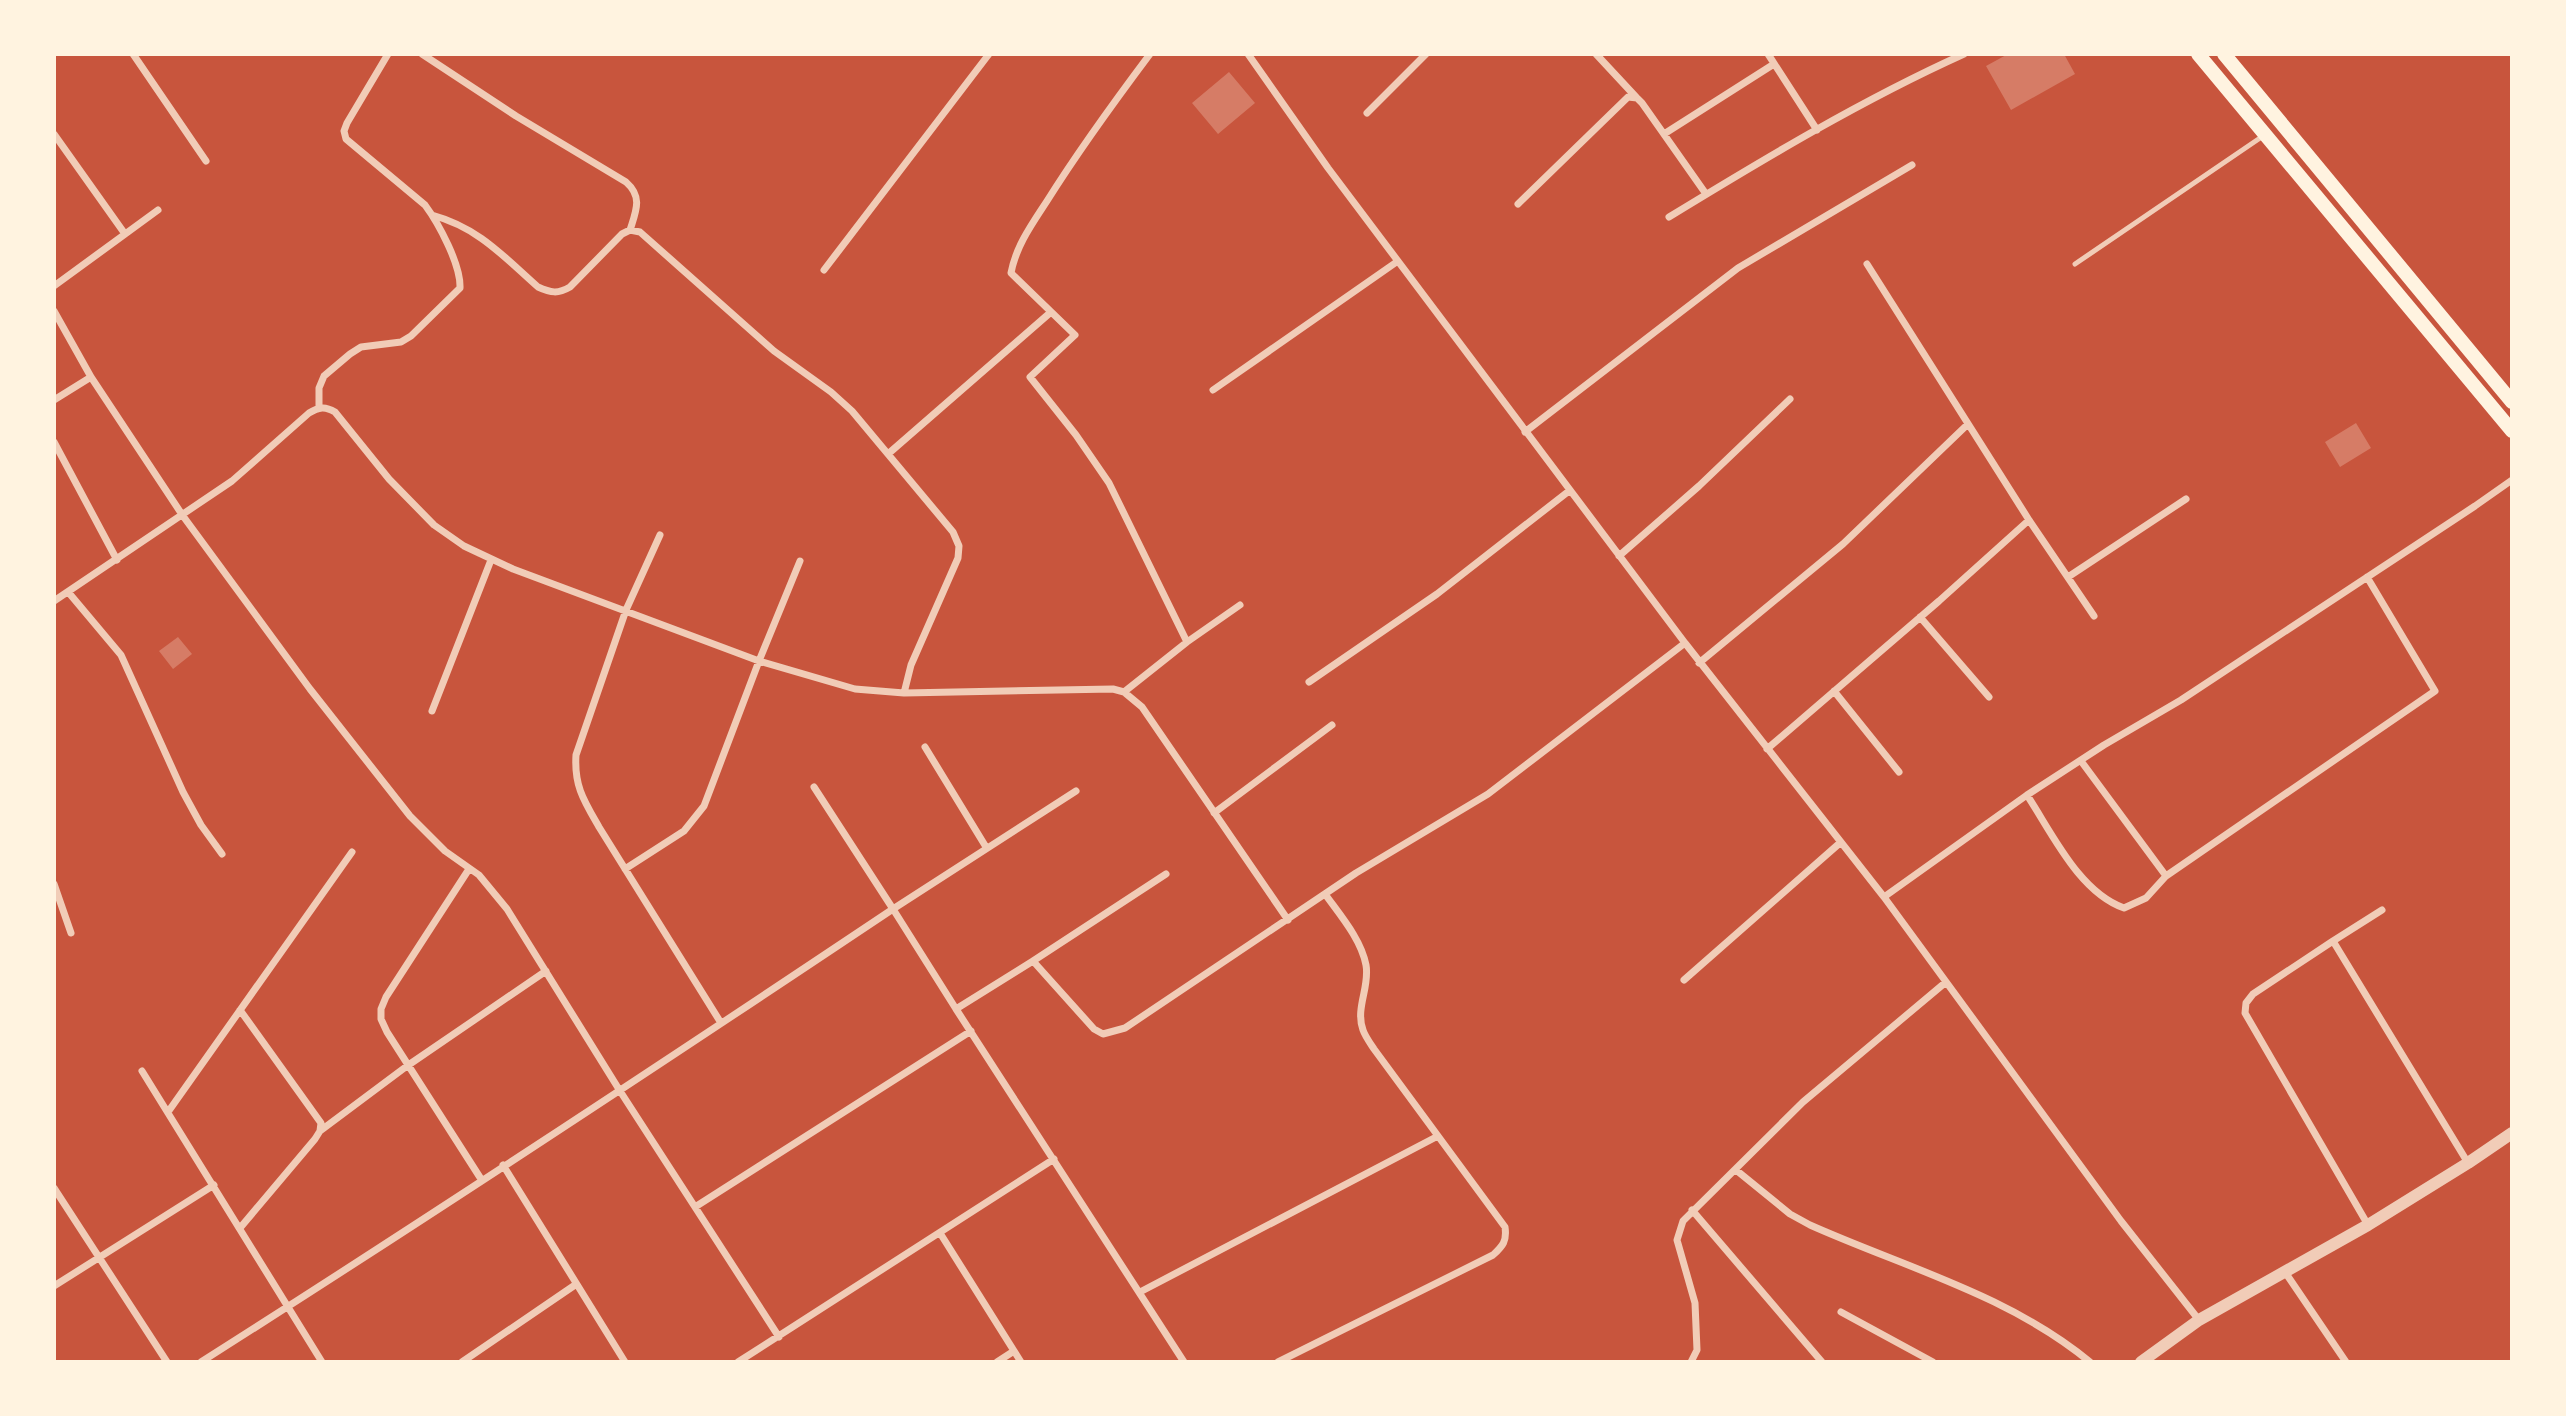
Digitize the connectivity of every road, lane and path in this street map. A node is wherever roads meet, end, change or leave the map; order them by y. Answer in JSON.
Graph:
{"nodes":[{"id":1,"x":133,"y":54,"type":"edge"},
{"id":2,"x":388,"y":54,"type":"edge"},
{"id":3,"x":422,"y":54,"type":"edge"},
{"id":4,"x":989,"y":54,"type":"edge"},
{"id":5,"x":1150,"y":54,"type":"edge"},
{"id":6,"x":1248,"y":54,"type":"edge"},
{"id":7,"x":1596,"y":54,"type":"edge"},
{"id":8,"x":1768,"y":54,"type":"edge"},
{"id":9,"x":1964,"y":54,"type":"edge"},
{"id":10,"x":2198,"y":54,"type":"edge"},
{"id":11,"x":2224,"y":54,"type":"edge"},
{"id":12,"x":1425,"y":55,"type":"edge"},
{"id":13,"x":1774,"y":64,"type":"junction"},
{"id":14,"x":1637,"y":98,"type":"junction"},
{"id":15,"x":1367,"y":113,"type":"dead end"},
{"id":16,"x":1818,"y":130,"type":"junction"},
{"id":17,"x":54,"y":134,"type":"edge"},
{"id":18,"x":1664,"y":134,"type":"junction"},
{"id":19,"x":2266,"y":134,"type":"junction"},
{"id":20,"x":206,"y":161,"type":"dead end"},
{"id":21,"x":1912,"y":165,"type":"dead end"},
{"id":22,"x":1706,"y":194,"type":"junction"},
{"id":23,"x":1518,"y":204,"type":"dead end"},
{"id":24,"x":158,"y":210,"type":"dead end"},
{"id":25,"x":432,"y":215,"type":"junction"},
{"id":26,"x":1669,"y":218,"type":"dead end"},
{"id":27,"x":630,"y":230,"type":"junction"},
{"id":28,"x":125,"y":234,"type":"junction"},
{"id":29,"x":1398,"y":261,"type":"junction"},
{"id":30,"x":1867,"y":264,"type":"dead end"},
{"id":31,"x":2075,"y":264,"type":"dead end"},
{"id":32,"x":824,"y":270,"type":"dead end"},
{"id":33,"x":54,"y":286,"type":"edge"},
{"id":34,"x":54,"y":311,"type":"edge"},
{"id":35,"x":1051,"y":312,"type":"junction"},
{"id":36,"x":91,"y":377,"type":"junction"},
{"id":37,"x":1213,"y":390,"type":"dead end"},
{"id":38,"x":54,"y":400,"type":"edge"},
{"id":39,"x":1790,"y":400,"type":"dead end"},
{"id":40,"x":2512,"y":402,"type":"edge"},
{"id":41,"x":319,"y":407,"type":"junction"},
{"id":42,"x":1968,"y":424,"type":"junction"},
{"id":43,"x":2512,"y":431,"type":"edge"},
{"id":44,"x":1525,"y":432,"type":"junction"},
{"id":45,"x":54,"y":442,"type":"edge"},
{"id":46,"x":888,"y":454,"type":"junction"},
{"id":47,"x":2512,"y":480,"type":"edge"},
{"id":48,"x":1569,"y":491,"type":"junction"},
{"id":49,"x":2186,"y":499,"type":"dead end"},
{"id":50,"x":183,"y":516,"type":"junction"},
{"id":51,"x":2029,"y":520,"type":"junction"},
{"id":52,"x":660,"y":535,"type":"dead end"},
{"id":53,"x":1619,"y":556,"type":"junction"},
{"id":54,"x":117,"y":560,"type":"junction"},
{"id":55,"x":491,"y":560,"type":"junction"},
{"id":56,"x":800,"y":561,"type":"dead end"},
{"id":57,"x":2367,"y":577,"type":"junction"},
{"id":58,"x":2068,"y":578,"type":"junction"},
{"id":59,"x":69,"y":593,"type":"junction"},
{"id":60,"x":54,"y":601,"type":"edge"},
{"id":61,"x":1240,"y":605,"type":"dead end"},
{"id":62,"x":626,"y":610,"type":"junction"},
{"id":63,"x":2094,"y":616,"type":"dead end"},
{"id":64,"x":1920,"y":617,"type":"junction"},
{"id":65,"x":1186,"y":642,"type":"junction"},
{"id":66,"x":1685,"y":643,"type":"junction"},
{"id":67,"x":759,"y":661,"type":"junction"},
{"id":68,"x":1699,"y":663,"type":"junction"},
{"id":69,"x":1308,"y":682,"type":"dead end"},
{"id":70,"x":1833,"y":691,"type":"junction"},
{"id":71,"x":1124,"y":692,"type":"junction"},
{"id":72,"x":904,"y":693,"type":"junction"},
{"id":73,"x":1989,"y":697,"type":"dead end"},
{"id":74,"x":432,"y":711,"type":"dead end"},
{"id":75,"x":1332,"y":725,"type":"dead end"},
{"id":76,"x":925,"y":747,"type":"dead end"},
{"id":77,"x":1767,"y":749,"type":"junction"},
{"id":78,"x":2081,"y":761,"type":"junction"},
{"id":79,"x":1899,"y":772,"type":"dead end"},
{"id":80,"x":814,"y":787,"type":"dead end"},
{"id":81,"x":1076,"y":791,"type":"dead end"},
{"id":82,"x":2027,"y":795,"type":"junction"},
{"id":83,"x":1214,"y":813,"type":"junction"},
{"id":84,"x":1841,"y":842,"type":"junction"},
{"id":85,"x":986,"y":847,"type":"junction"},
{"id":86,"x":352,"y":852,"type":"dead end"},
{"id":87,"x":222,"y":854,"type":"dead end"},
{"id":88,"x":469,"y":869,"type":"junction"},
{"id":89,"x":625,"y":869,"type":"junction"},
{"id":90,"x":1166,"y":874,"type":"dead end"},
{"id":91,"x":2166,"y":876,"type":"junction"},
{"id":92,"x":54,"y":884,"type":"edge"},
{"id":93,"x":1325,"y":894,"type":"junction"},
{"id":94,"x":1884,"y":898,"type":"junction"},
{"id":95,"x":893,"y":909,"type":"junction"},
{"id":96,"x":2382,"y":910,"type":"dead end"},
{"id":97,"x":1288,"y":920,"type":"junction"},
{"id":98,"x":71,"y":933,"type":"dead end"},
{"id":99,"x":2333,"y":941,"type":"junction"},
{"id":100,"x":1032,"y":961,"type":"junction"},
{"id":101,"x":546,"y":971,"type":"junction"},
{"id":102,"x":1684,"y":980,"type":"dead end"},
{"id":103,"x":1946,"y":982,"type":"junction"},
{"id":104,"x":956,"y":1009,"type":"junction"},
{"id":105,"x":240,"y":1010,"type":"junction"},
{"id":106,"x":721,"y":1023,"type":"junction"},
{"id":107,"x":971,"y":1031,"type":"junction"},
{"id":108,"x":407,"y":1066,"type":"junction"},
{"id":109,"x":142,"y":1071,"type":"dead end"},
{"id":110,"x":620,"y":1091,"type":"junction"},
{"id":111,"x":168,"y":1112,"type":"junction"},
{"id":112,"x":320,"y":1130,"type":"junction"},
{"id":113,"x":2512,"y":1133,"type":"edge"},
{"id":114,"x":1438,"y":1136,"type":"junction"},
{"id":115,"x":1054,"y":1159,"type":"junction"},
{"id":116,"x":2468,"y":1163,"type":"junction"},
{"id":117,"x":503,"y":1165,"type":"junction"},
{"id":118,"x":1736,"y":1170,"type":"junction"},
{"id":119,"x":481,"y":1179,"type":"junction"},
{"id":120,"x":214,"y":1185,"type":"junction"},
{"id":121,"x":54,"y":1188,"type":"edge"},
{"id":122,"x":695,"y":1207,"type":"junction"},
{"id":123,"x":1692,"y":1210,"type":"junction"},
{"id":124,"x":2368,"y":1224,"type":"junction"},
{"id":125,"x":240,"y":1228,"type":"junction"},
{"id":126,"x":940,"y":1233,"type":"junction"},
{"id":127,"x":98,"y":1257,"type":"junction"},
{"id":128,"x":2284,"y":1272,"type":"junction"},
{"id":129,"x":575,"y":1285,"type":"junction"},
{"id":130,"x":54,"y":1286,"type":"edge"},
{"id":131,"x":1140,"y":1292,"type":"junction"},
{"id":132,"x":287,"y":1307,"type":"junction"},
{"id":133,"x":1840,"y":1312,"type":"dead end"},
{"id":134,"x":2199,"y":1320,"type":"junction"},
{"id":135,"x":779,"y":1337,"type":"junction"},
{"id":136,"x":1014,"y":1351,"type":"junction"},
{"id":137,"x":167,"y":1362,"type":"edge"},
{"id":138,"x":201,"y":1362,"type":"edge"},
{"id":139,"x":322,"y":1362,"type":"edge"},
{"id":140,"x":462,"y":1362,"type":"edge"},
{"id":141,"x":625,"y":1362,"type":"edge"},
{"id":142,"x":738,"y":1362,"type":"edge"},
{"id":143,"x":997,"y":1362,"type":"edge"},
{"id":144,"x":1021,"y":1362,"type":"edge"},
{"id":145,"x":1184,"y":1362,"type":"edge"},
{"id":146,"x":1278,"y":1362,"type":"edge"},
{"id":147,"x":1691,"y":1362,"type":"edge"},
{"id":148,"x":1822,"y":1362,"type":"edge"},
{"id":149,"x":1933,"y":1362,"type":"edge"},
{"id":150,"x":2090,"y":1362,"type":"edge"},
{"id":151,"x":2141,"y":1362,"type":"edge"},
{"id":152,"x":2346,"y":1362,"type":"edge"}],
"edges":[{"from":1,"to":20,"type":"street"},
{"from":2,"to":25,"type":"street"},
{"from":3,"to":27,"type":"street"},
{"from":4,"to":32,"type":"street"},
{"from":5,"to":35,"type":"street"},
{"from":6,"to":29,"type":"street"},
{"from":7,"to":14,"type":"street"},
{"from":8,"to":13,"type":"street"},
{"from":9,"to":16,"type":"street"},
{"from":10,"to":19,"type":"main road"},
{"from":11,"to":40,"type":"main road"},
{"from":12,"to":15,"type":"street"},
{"from":13,"to":16,"type":"street"},
{"from":13,"to":18,"type":"street"},
{"from":14,"to":18,"type":"street"},
{"from":14,"to":23,"type":"street"},
{"from":16,"to":22,"type":"street"},
{"from":17,"to":28,"type":"street"},
{"from":18,"to":22,"type":"street"},
{"from":19,"to":31,"type":"lane"},
{"from":19,"to":43,"type":"main road"},
{"from":21,"to":44,"type":"street"},
{"from":22,"to":26,"type":"street"},
{"from":24,"to":28,"type":"street"},
{"from":25,"to":27,"type":"street"},
{"from":25,"to":41,"type":"street"},
{"from":27,"to":46,"type":"street"},
{"from":28,"to":33,"type":"street"},
{"from":29,"to":37,"type":"street"},
{"from":29,"to":44,"type":"street"},
{"from":30,"to":42,"type":"street"},
{"from":34,"to":36,"type":"street"},
{"from":35,"to":46,"type":"street"},
{"from":35,"to":65,"type":"street"},
{"from":36,"to":38,"type":"street"},
{"from":36,"to":50,"type":"street"},
{"from":39,"to":53,"type":"street"},
{"from":41,"to":50,"type":"street"},
{"from":41,"to":55,"type":"street"},
{"from":42,"to":51,"type":"street"},
{"from":42,"to":68,"type":"street"},
{"from":44,"to":48,"type":"street"},
{"from":45,"to":54,"type":"street"},
{"from":46,"to":72,"type":"street"},
{"from":47,"to":57,"type":"street"},
{"from":48,"to":53,"type":"street"},
{"from":48,"to":69,"type":"street"},
{"from":49,"to":58,"type":"street"},
{"from":50,"to":54,"type":"street"},
{"from":50,"to":88,"type":"street"},
{"from":51,"to":58,"type":"street"},
{"from":51,"to":64,"type":"street"},
{"from":52,"to":62,"type":"street"},
{"from":53,"to":66,"type":"street"},
{"from":54,"to":59,"type":"street"},
{"from":55,"to":62,"type":"street"},
{"from":55,"to":74,"type":"street"},
{"from":56,"to":67,"type":"street"},
{"from":57,"to":78,"type":"street"},
{"from":57,"to":91,"type":"street"},
{"from":58,"to":63,"type":"street"},
{"from":59,"to":60,"type":"street"},
{"from":59,"to":87,"type":"street"},
{"from":61,"to":65,"type":"street"},
{"from":62,"to":67,"type":"street"},
{"from":62,"to":89,"type":"street"},
{"from":64,"to":70,"type":"street"},
{"from":64,"to":73,"type":"street"},
{"from":65,"to":71,"type":"street"},
{"from":66,"to":68,"type":"street"},
{"from":66,"to":93,"type":"street"},
{"from":67,"to":72,"type":"street"},
{"from":67,"to":89,"type":"street"},
{"from":68,"to":77,"type":"street"},
{"from":70,"to":77,"type":"street"},
{"from":70,"to":79,"type":"street"},
{"from":71,"to":72,"type":"street"},
{"from":71,"to":83,"type":"street"},
{"from":75,"to":83,"type":"street"},
{"from":76,"to":85,"type":"street"},
{"from":77,"to":84,"type":"street"},
{"from":78,"to":82,"type":"street"},
{"from":78,"to":91,"type":"street"},
{"from":80,"to":95,"type":"street"},
{"from":81,"to":85,"type":"street"},
{"from":82,"to":91,"type":"street"},
{"from":82,"to":94,"type":"street"},
{"from":83,"to":97,"type":"street"},
{"from":84,"to":94,"type":"street"},
{"from":84,"to":102,"type":"street"},
{"from":85,"to":95,"type":"street"},
{"from":86,"to":105,"type":"street"},
{"from":88,"to":101,"type":"street"},
{"from":88,"to":108,"type":"street"},
{"from":89,"to":106,"type":"street"},
{"from":90,"to":100,"type":"street"},
{"from":92,"to":98,"type":"street"},
{"from":93,"to":97,"type":"street"},
{"from":93,"to":114,"type":"street"},
{"from":94,"to":103,"type":"street"},
{"from":95,"to":104,"type":"street"},
{"from":95,"to":106,"type":"street"},
{"from":96,"to":99,"type":"street"},
{"from":97,"to":100,"type":"street"},
{"from":99,"to":116,"type":"street"},
{"from":99,"to":124,"type":"street"},
{"from":100,"to":104,"type":"street"},
{"from":101,"to":108,"type":"street"},
{"from":101,"to":110,"type":"street"},
{"from":103,"to":118,"type":"street"},
{"from":103,"to":134,"type":"street"},
{"from":104,"to":107,"type":"street"},
{"from":105,"to":111,"type":"street"},
{"from":105,"to":112,"type":"street"},
{"from":106,"to":110,"type":"street"},
{"from":107,"to":115,"type":"street"},
{"from":107,"to":122,"type":"street"},
{"from":108,"to":112,"type":"street"},
{"from":108,"to":119,"type":"street"},
{"from":109,"to":111,"type":"street"},
{"from":110,"to":117,"type":"street"},
{"from":110,"to":122,"type":"street"},
{"from":111,"to":120,"type":"street"},
{"from":112,"to":125,"type":"street"},
{"from":113,"to":116,"type":"street"},
{"from":114,"to":131,"type":"street"},
{"from":114,"to":146,"type":"street"},
{"from":115,"to":126,"type":"street"},
{"from":115,"to":131,"type":"street"},
{"from":116,"to":124,"type":"street"},
{"from":117,"to":119,"type":"street"},
{"from":117,"to":129,"type":"street"},
{"from":118,"to":123,"type":"street"},
{"from":118,"to":150,"type":"street"},
{"from":119,"to":132,"type":"street"},
{"from":120,"to":125,"type":"street"},
{"from":120,"to":127,"type":"street"},
{"from":121,"to":127,"type":"street"},
{"from":122,"to":135,"type":"street"},
{"from":123,"to":147,"type":"street"},
{"from":123,"to":148,"type":"street"},
{"from":124,"to":128,"type":"street"},
{"from":125,"to":132,"type":"street"},
{"from":126,"to":135,"type":"street"},
{"from":126,"to":136,"type":"street"},
{"from":127,"to":130,"type":"street"},
{"from":127,"to":137,"type":"street"},
{"from":128,"to":134,"type":"street"},
{"from":128,"to":152,"type":"street"},
{"from":129,"to":140,"type":"street"},
{"from":129,"to":141,"type":"street"},
{"from":131,"to":145,"type":"street"},
{"from":132,"to":138,"type":"street"},
{"from":132,"to":139,"type":"street"},
{"from":133,"to":149,"type":"street"},
{"from":134,"to":151,"type":"street"},
{"from":135,"to":142,"type":"street"},
{"from":136,"to":143,"type":"street"},
{"from":136,"to":144,"type":"street"}]}
